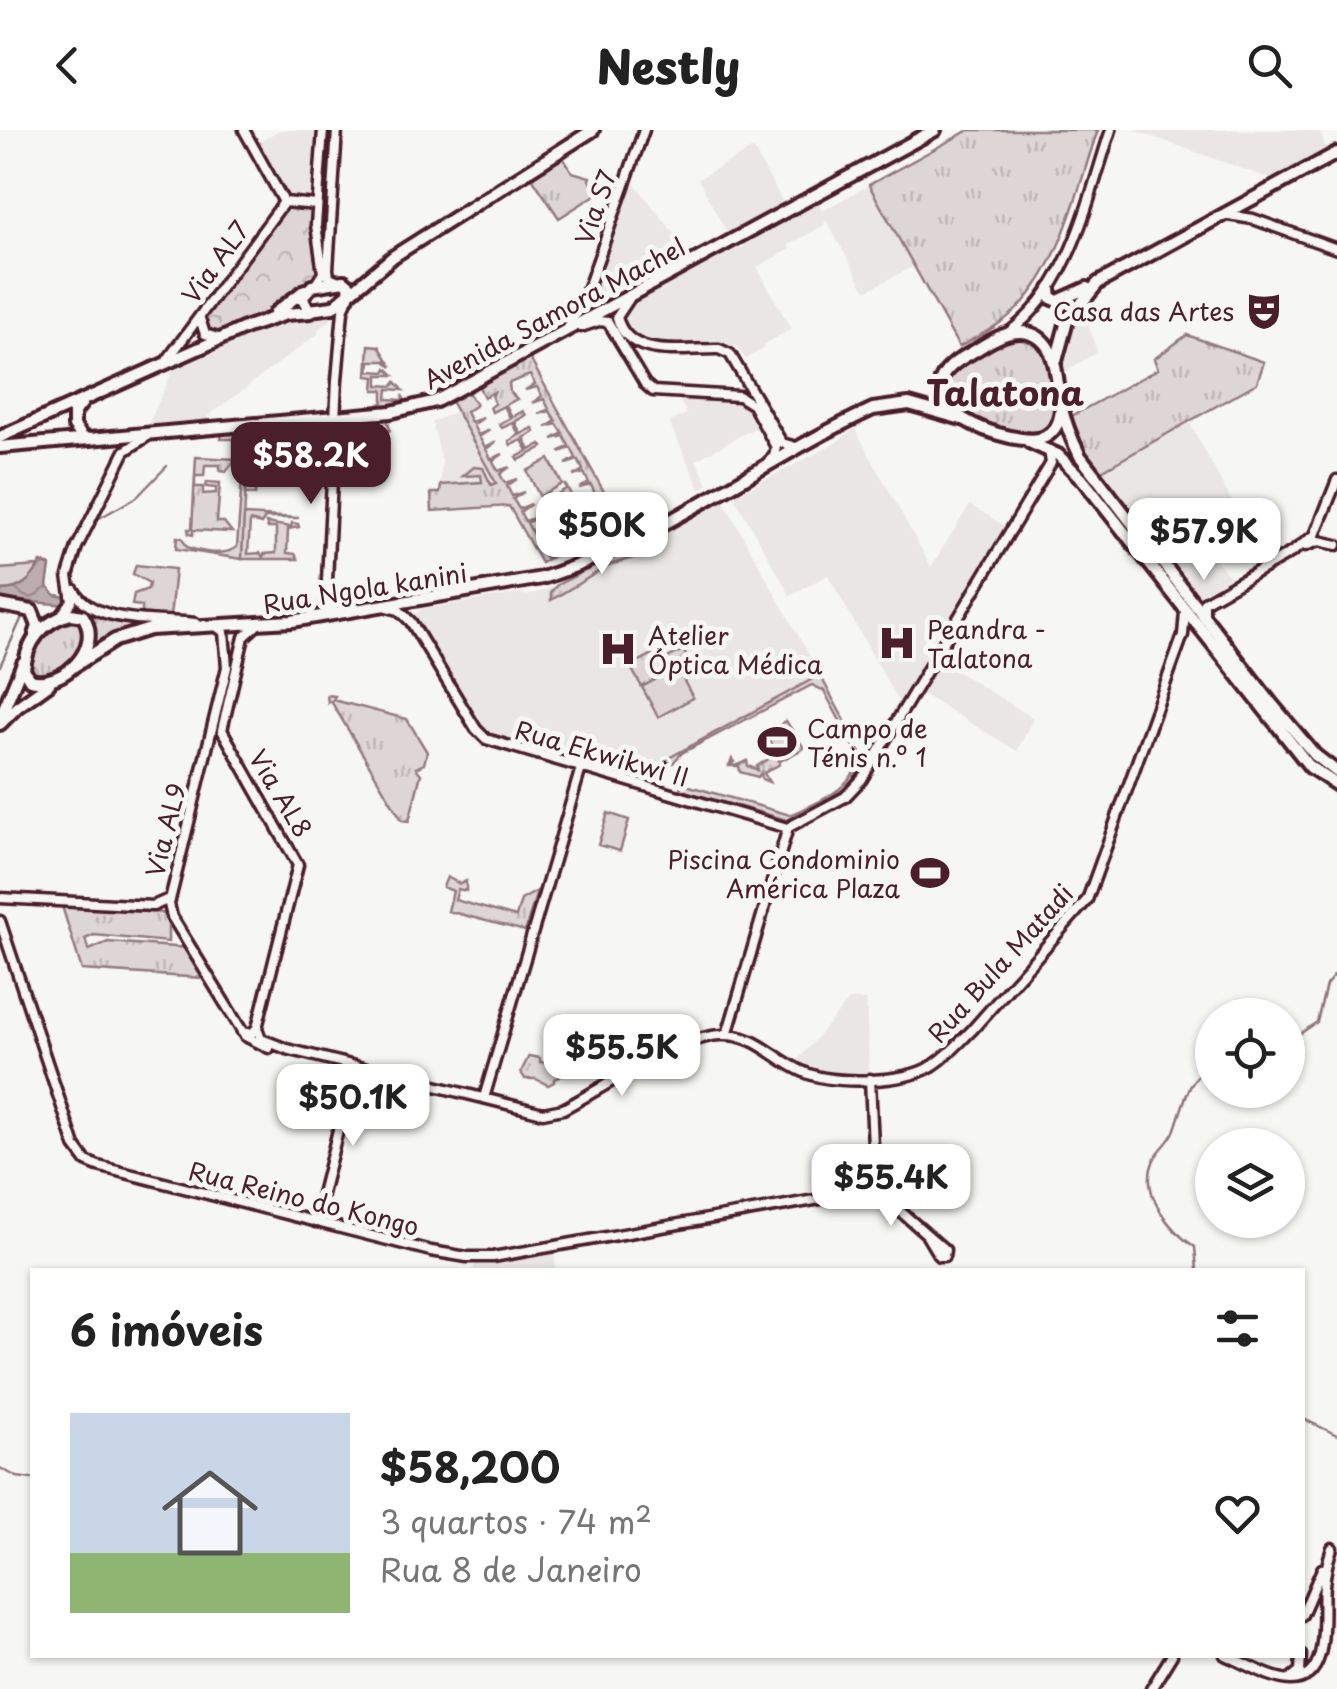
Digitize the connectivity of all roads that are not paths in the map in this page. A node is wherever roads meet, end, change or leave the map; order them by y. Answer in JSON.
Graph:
{"nodes":[{"id":1,"x":244,"y":130,"type":"edge"},
{"id":2,"x":593,"y":130,"type":"edge"},
{"id":3,"x":644,"y":130,"type":"edge"},
{"id":4,"x":936,"y":130,"type":"edge"},
{"id":5,"x":1111,"y":130,"type":"edge"},
{"id":6,"x":323,"y":134,"type":"edge"},
{"id":7,"x":337,"y":134,"type":"edge"},
{"id":8,"x":1337,"y":153,"type":"edge"},
{"id":9,"x":284,"y":202,"type":"junction"},
{"id":10,"x":317,"y":205,"type":"junction"},
{"id":11,"x":1218,"y":218,"type":"junction"},
{"id":12,"x":316,"y":225,"type":"junction"},
{"id":13,"x":331,"y":226,"type":"junction"},
{"id":14,"x":1337,"y":249,"type":"edge"},
{"id":15,"x":394,"y":256,"type":"junction"},
{"id":16,"x":339,"y":281,"type":"junction"},
{"id":17,"x":1098,"y":283,"type":"junction"},
{"id":18,"x":312,"y":286,"type":"junction"},
{"id":19,"x":1050,"y":289,"type":"junction"},
{"id":20,"x":632,"y":295,"type":"junction"},
{"id":21,"x":348,"y":297,"type":"junction"},
{"id":22,"x":585,"y":298,"type":"junction"},
{"id":23,"x":316,"y":312,"type":"junction"},
{"id":24,"x":596,"y":315,"type":"junction"},
{"id":25,"x":200,"y":316,"type":"junction"},
{"id":26,"x":248,"y":327,"type":"junction"},
{"id":27,"x":1004,"y":335,"type":"junction"},
{"id":28,"x":227,"y":336,"type":"junction"},
{"id":29,"x":559,"y":336,"type":"junction"},
{"id":30,"x":648,"y":348,"type":"junction"},
{"id":31,"x":634,"y":366,"type":"junction"},
{"id":32,"x":155,"y":368,"type":"junction"},
{"id":33,"x":1056,"y":372,"type":"junction"},
{"id":34,"x":745,"y":376,"type":"junction"},
{"id":35,"x":724,"y":394,"type":"junction"},
{"id":36,"x":86,"y":399,"type":"junction"},
{"id":37,"x":1060,"y":404,"type":"junction"},
{"id":38,"x":335,"y":417,"type":"junction"},
{"id":39,"x":962,"y":419,"type":"junction"},
{"id":40,"x":829,"y":432,"type":"junction"},
{"id":41,"x":160,"y":434,"type":"junction"},
{"id":42,"x":0,"y":437,"type":"edge"},
{"id":43,"x":97,"y":440,"type":"junction"},
{"id":44,"x":1023,"y":440,"type":"junction"},
{"id":45,"x":0,"y":447,"type":"edge"},
{"id":46,"x":1049,"y":450,"type":"junction"},
{"id":47,"x":1067,"y":463,"type":"junction"},
{"id":48,"x":1047,"y":470,"type":"junction"},
{"id":49,"x":1087,"y":476,"type":"junction"},
{"id":50,"x":747,"y":477,"type":"junction"},
{"id":51,"x":1337,"y":480,"type":"edge"},
{"id":52,"x":1318,"y":537,"type":"junction"},
{"id":53,"x":1337,"y":544,"type":"edge"},
{"id":54,"x":1165,"y":575,"type":"junction"},
{"id":55,"x":70,"y":582,"type":"junction"},
{"id":56,"x":1225,"y":588,"type":"junction"},
{"id":57,"x":1188,"y":596,"type":"junction"},
{"id":58,"x":414,"y":602,"type":"junction"},
{"id":59,"x":0,"y":605,"type":"edge"},
{"id":60,"x":382,"y":606,"type":"junction"},
{"id":61,"x":1186,"y":612,"type":"junction"},
{"id":62,"x":343,"y":613,"type":"junction"},
{"id":63,"x":1205,"y":615,"type":"junction"},
{"id":64,"x":55,"y":619,"type":"junction"},
{"id":65,"x":411,"y":622,"type":"junction"},
{"id":66,"x":1196,"y":624,"type":"junction"},
{"id":67,"x":257,"y":625,"type":"junction"},
{"id":68,"x":213,"y":626,"type":"junction"},
{"id":69,"x":1183,"y":634,"type":"junction"},
{"id":70,"x":33,"y":640,"type":"junction"},
{"id":71,"x":226,"y":647,"type":"junction"},
{"id":72,"x":241,"y":649,"type":"junction"},
{"id":73,"x":27,"y":653,"type":"junction"},
{"id":74,"x":1232,"y":662,"type":"junction"},
{"id":75,"x":71,"y":668,"type":"junction"},
{"id":76,"x":58,"y":678,"type":"junction"},
{"id":77,"x":222,"y":686,"type":"junction"},
{"id":78,"x":232,"y":689,"type":"junction"},
{"id":79,"x":0,"y":721,"type":"edge"},
{"id":80,"x":217,"y":724,"type":"junction"},
{"id":81,"x":1315,"y":764,"type":"junction"},
{"id":82,"x":581,"y":768,"type":"junction"},
{"id":83,"x":1337,"y":772,"type":"edge"},
{"id":84,"x":1337,"y":785,"type":"edge"},
{"id":85,"x":787,"y":828,"type":"junction"},
{"id":86,"x":168,"y":898,"type":"junction"},
{"id":87,"x":0,"y":900,"type":"edge"},
{"id":88,"x":0,"y":921,"type":"edge"},
{"id":89,"x":256,"y":1028,"type":"junction"},
{"id":90,"x":242,"y":1032,"type":"junction"},
{"id":91,"x":728,"y":1035,"type":"junction"},
{"id":92,"x":287,"y":1049,"type":"junction"},
{"id":93,"x":354,"y":1066,"type":"junction"},
{"id":94,"x":870,"y":1078,"type":"junction"},
{"id":95,"x":484,"y":1098,"type":"junction"},
{"id":96,"x":875,"y":1191,"type":"junction"},
{"id":97,"x":315,"y":1222,"type":"junction"},
{"id":98,"x":927,"y":1236,"type":"dead end"},
{"id":99,"x":1337,"y":1538,"type":"edge"},
{"id":100,"x":1332,"y":1548,"type":"junction"},
{"id":101,"x":1305,"y":1608,"type":"edge"},
{"id":102,"x":1173,"y":1658,"type":"edge"},
{"id":103,"x":1233,"y":1658,"type":"edge"},
{"id":104,"x":1302,"y":1658,"type":"edge"},
{"id":105,"x":1286,"y":1679,"type":"junction"},
{"id":106,"x":1151,"y":1689,"type":"edge"}],
"edges":[{"from":1,"to":9,"type":"street"},
{"from":2,"to":15,"type":"main road"},
{"from":3,"to":22,"type":"street","name":"Via S7"},
{"from":4,"to":20,"type":"main road","name":"Avenida Samora Machel"},
{"from":5,"to":19,"type":"street"},
{"from":6,"to":7,"type":"street"},
{"from":6,"to":10,"type":"street"},
{"from":7,"to":13,"type":"street"},
{"from":8,"to":11,"type":"main road"},
{"from":9,"to":10,"type":"street"},
{"from":9,"to":25,"type":"street","name":"Via AL7"},
{"from":10,"to":12,"type":"street"},
{"from":11,"to":14,"type":"street"},
{"from":11,"to":17,"type":"main road"},
{"from":12,"to":13,"type":"street"},
{"from":12,"to":18,"type":"street"},
{"from":13,"to":16,"type":"street"},
{"from":15,"to":16,"type":"main road"},
{"from":15,"to":21,"type":"main road"},
{"from":16,"to":18,"type":"main road"},
{"from":16,"to":21,"type":"main road"},
{"from":17,"to":19,"type":"main road"},
{"from":17,"to":33,"type":"main road"},
{"from":18,"to":23,"type":"main road"},
{"from":18,"to":26,"type":"main road"},
{"from":19,"to":27,"type":"street"},
{"from":20,"to":24,"type":"main road","name":"Avenida Samora Machel"},
{"from":20,"to":30,"type":"street"},
{"from":21,"to":23,"type":"main road"},
{"from":21,"to":38,"type":"street"},
{"from":22,"to":24,"type":"street"},
{"from":22,"to":29,"type":"street","name":"Via S7"},
{"from":23,"to":26,"type":"main road"},
{"from":24,"to":29,"type":"main road","name":"Avenida Samora Machel"},
{"from":25,"to":28,"type":"street"},
{"from":25,"to":32,"type":"street","name":"Via AL7"},
{"from":26,"to":28,"type":"main road"},
{"from":27,"to":33,"type":"main road"},
{"from":27,"to":39,"type":"main road"},
{"from":28,"to":32,"type":"main road"},
{"from":29,"to":31,"type":"street"},
{"from":29,"to":38,"type":"main road","name":"Avenida Samora Machel"},
{"from":30,"to":31,"type":"street"},
{"from":30,"to":34,"type":"street"},
{"from":31,"to":35,"type":"street"},
{"from":32,"to":36,"type":"main road"},
{"from":33,"to":37,"type":"main road"},
{"from":34,"to":35,"type":"street"},
{"from":34,"to":40,"type":"street"},
{"from":35,"to":50,"type":"street"},
{"from":36,"to":42,"type":"main road"},
{"from":36,"to":43,"type":"main road"},
{"from":37,"to":44,"type":"main road"},
{"from":37,"to":49,"type":"main road"},
{"from":38,"to":41,"type":"main road","name":"Avenida Samora Machel"},
{"from":38,"to":62,"type":"street"},
{"from":39,"to":40,"type":"main road","name":"Rua Ngola kanini"},
{"from":39,"to":44,"type":"main road"},
{"from":40,"to":50,"type":"main road","name":"Rua Ngola kanini"},
{"from":41,"to":43,"type":"main road","name":"Avenida Samora Machel"},
{"from":41,"to":55,"type":"street","name":"Avenida Samora Machel"},
{"from":43,"to":45,"type":"main road","name":"Avenida Samora Machel"},
{"from":44,"to":46,"type":"main road"},
{"from":46,"to":47,"type":"main road"},
{"from":46,"to":48,"type":"street"},
{"from":47,"to":48,"type":"street"},
{"from":47,"to":49,"type":"main road"},
{"from":48,"to":85,"type":"street"},
{"from":49,"to":54,"type":"main road"},
{"from":50,"to":58,"type":"main road","name":"Rua Ngola kanini"},
{"from":51,"to":52,"type":"street"},
{"from":52,"to":53,"type":"street"},
{"from":52,"to":56,"type":"street"},
{"from":54,"to":57,"type":"main road"},
{"from":54,"to":61,"type":"main road"},
{"from":55,"to":64,"type":"street","name":"Avenida Samora Machel"},
{"from":55,"to":68,"type":"street","name":"Rua Ngola kanini"},
{"from":56,"to":57,"type":"street"},
{"from":56,"to":63,"type":"street"},
{"from":57,"to":63,"type":"main road"},
{"from":58,"to":60,"type":"main road","name":"Rua Ngola kanini"},
{"from":58,"to":65,"type":"street"},
{"from":59,"to":70,"type":"main road"},
{"from":60,"to":62,"type":"main road","name":"Rua Ngola kanini"},
{"from":60,"to":65,"type":"street","name":"Rua Ekwikwi II"},
{"from":61,"to":66,"type":"main road"},
{"from":61,"to":69,"type":"street","name":"Rua Bula Matadi"},
{"from":62,"to":67,"type":"main road","name":"Rua Ngola kanini"},
{"from":63,"to":74,"type":"main road"},
{"from":64,"to":70,"type":"main road"},
{"from":64,"to":75,"type":"main road"},
{"from":65,"to":82,"type":"street","name":"Rua Ekwikwi II"},
{"from":66,"to":69,"type":"street"},
{"from":66,"to":74,"type":"main road"},
{"from":67,"to":68,"type":"main road","name":"Rua Ngola kanini"},
{"from":67,"to":72,"type":"street"},
{"from":68,"to":71,"type":"street"},
{"from":68,"to":75,"type":"main road","name":"Rua Ngola kanini"},
{"from":69,"to":94,"type":"street","name":"Rua Bula Matadi"},
{"from":70,"to":73,"type":"main road"},
{"from":71,"to":72,"type":"street"},
{"from":71,"to":77,"type":"street","name":"Via AL9"},
{"from":72,"to":78,"type":"street"},
{"from":73,"to":76,"type":"main road"},
{"from":73,"to":79,"type":"main road"},
{"from":74,"to":81,"type":"main road"},
{"from":75,"to":76,"type":"main road"},
{"from":76,"to":79,"type":"main road"},
{"from":77,"to":78,"type":"street"},
{"from":77,"to":80,"type":"street","name":"Via AL9"},
{"from":78,"to":80,"type":"street"},
{"from":80,"to":86,"type":"street","name":"Via AL9"},
{"from":80,"to":89,"type":"street","name":"Via AL8"},
{"from":81,"to":83,"type":"main road"},
{"from":81,"to":84,"type":"main road"},
{"from":82,"to":85,"type":"street","name":"Rua Ekwikwi II"},
{"from":82,"to":95,"type":"street"},
{"from":85,"to":91,"type":"street"},
{"from":86,"to":87,"type":"street"},
{"from":86,"to":90,"type":"street","name":"Via AL9"},
{"from":87,"to":88,"type":"street","name":"Rua Reino do Kongo"},
{"from":88,"to":97,"type":"street","name":"Rua Reino do Kongo"},
{"from":89,"to":90,"type":"street"},
{"from":89,"to":92,"type":"street"},
{"from":90,"to":92,"type":"street"},
{"from":91,"to":94,"type":"street","name":"Rua Bula Matadi"},
{"from":91,"to":95,"type":"street"},
{"from":92,"to":93,"type":"street"},
{"from":93,"to":95,"type":"street"},
{"from":93,"to":97,"type":"street"},
{"from":94,"to":96,"type":"street"},
{"from":96,"to":97,"type":"street","name":"Rua Reino do Kongo"},
{"from":96,"to":98,"type":"street"},
{"from":99,"to":100,"type":"street"},
{"from":100,"to":101,"type":"street"},
{"from":100,"to":105,"type":"street"},
{"from":102,"to":106,"type":"street"},
{"from":103,"to":105,"type":"street"},
{"from":104,"to":105,"type":"street"}]}
